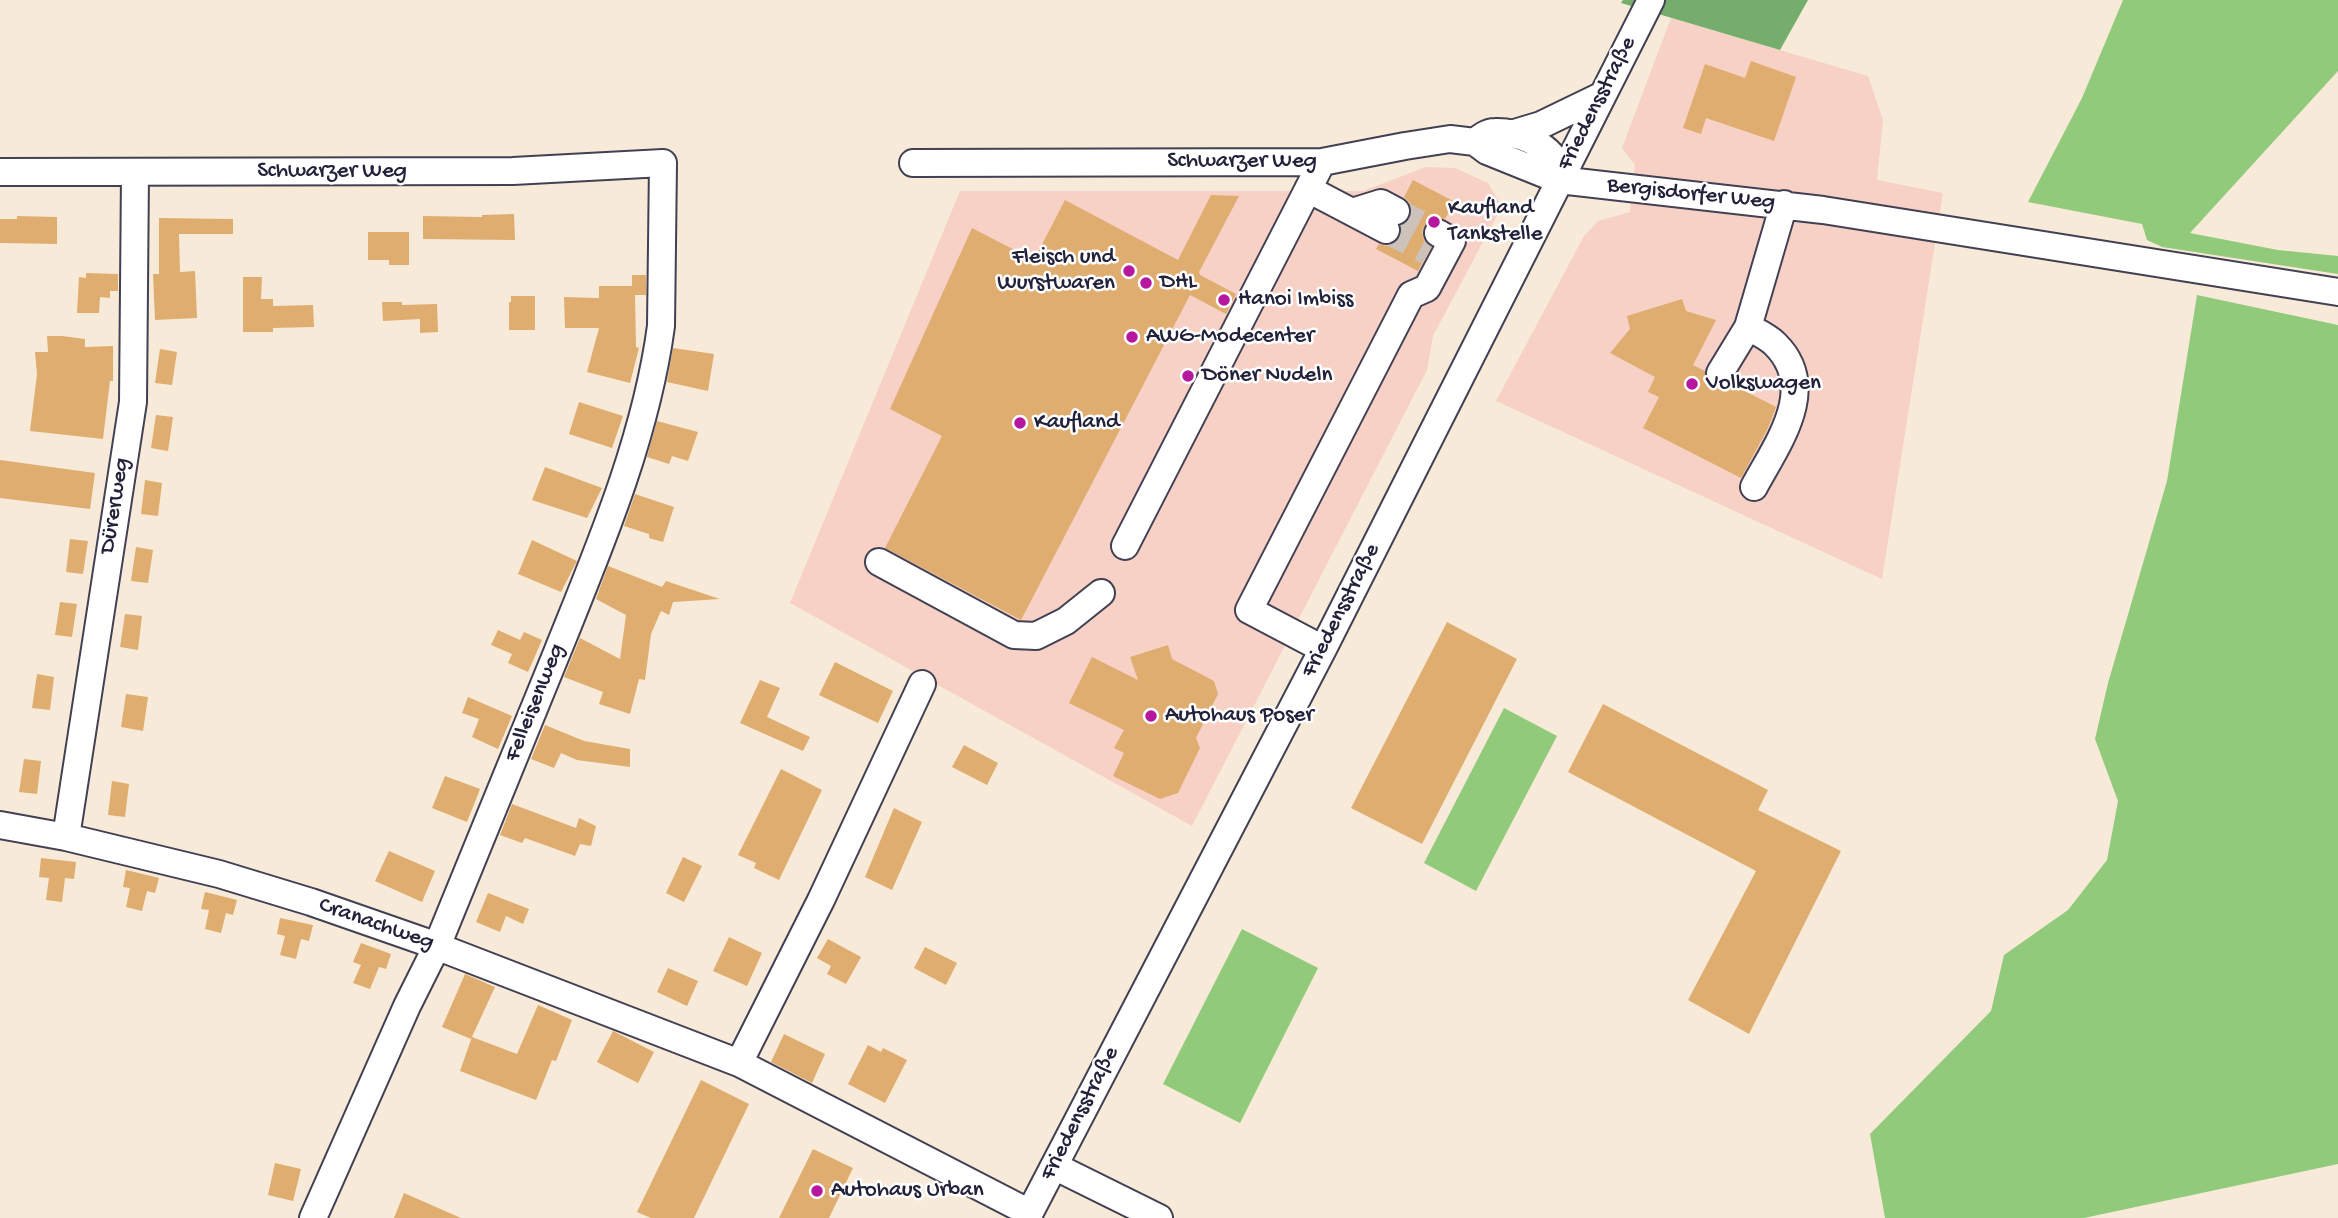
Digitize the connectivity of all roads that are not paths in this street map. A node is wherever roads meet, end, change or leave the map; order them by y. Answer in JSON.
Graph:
{"nodes":[{"id":1,"x":1651,"y":0,"type":"edge"},
{"id":2,"x":1601,"y":96,"type":"junction"},
{"id":3,"x":1511,"y":134,"type":"junction"},
{"id":4,"x":1475,"y":142,"type":"junction"},
{"id":5,"x":663,"y":163,"type":"joint"},
{"id":6,"x":913,"y":163,"type":"dead end"},
{"id":7,"x":1322,"y":163,"type":"junction"},
{"id":8,"x":0,"y":172,"type":"edge"},
{"id":9,"x":135,"y":173,"type":"junction"},
{"id":10,"x":1559,"y":180,"type":"junction"},
{"id":11,"x":1308,"y":189,"type":"junction"},
{"id":12,"x":1784,"y":204,"type":"junction"},
{"id":13,"x":1391,"y":221,"type":"tunnel mouth"},
{"id":14,"x":1436,"y":249,"type":"dead end"},
{"id":15,"x":2338,"y":292,"type":"edge"},
{"id":16,"x":1748,"y":327,"type":"junction"},
{"id":17,"x":1720,"y":373,"type":"dead end"},
{"id":18,"x":1754,"y":487,"type":"dead end"},
{"id":19,"x":1125,"y":546,"type":"dead end"},
{"id":20,"x":879,"y":562,"type":"dead end"},
{"id":21,"x":1101,"y":593,"type":"dead end"},
{"id":22,"x":1323,"y":649,"type":"junction"},
{"id":23,"x":922,"y":684,"type":"dead end"},
{"id":24,"x":0,"y":825,"type":"edge"},
{"id":25,"x":66,"y":837,"type":"junction"},
{"id":26,"x":437,"y":946,"type":"junction"},
{"id":27,"x":739,"y":1063,"type":"junction"},
{"id":28,"x":1054,"y":1166,"type":"junction"},
{"id":29,"x":1028,"y":1216,"type":"edge"},
{"id":30,"x":313,"y":1218,"type":"edge"},
{"id":31,"x":1159,"y":1218,"type":"edge"}],
"edges":[{"from":1,"to":2,"type":"street","name":"Friedensstraße"},
{"from":2,"to":3,"type":"street"},
{"from":2,"to":10,"type":"street","name":"Friedensstraße"},
{"from":3,"to":4,"type":"street"},
{"from":3,"to":10,"type":"street"},
{"from":4,"to":7,"type":"street","name":"Schwarzer Weg"},
{"from":4,"to":10,"type":"street","name":"Schwarzer Weg"},
{"from":5,"to":9,"type":"street","name":"Schwarzer Weg"},
{"from":5,"to":26,"type":"street","name":"Felleisenweg"},
{"from":6,"to":7,"type":"street","name":"Schwarzer Weg"},
{"from":7,"to":11,"type":"street"},
{"from":8,"to":9,"type":"street","name":"Schwarzer Weg"},
{"from":9,"to":25,"type":"street","name":"Dürerweg"},
{"from":10,"to":12,"type":"street","name":"Bergisdorfer Weg"},
{"from":10,"to":22,"type":"street","name":"Friedensstraße"},
{"from":11,"to":13,"type":"street"},
{"from":11,"to":19,"type":"street"},
{"from":12,"to":15,"type":"street","name":"Bergisdorfer Weg"},
{"from":12,"to":16,"type":"street"},
{"from":14,"to":22,"type":"street"},
{"from":16,"to":17,"type":"street"},
{"from":16,"to":18,"type":"street"},
{"from":20,"to":21,"type":"street"},
{"from":22,"to":28,"type":"street","name":"Friedensstraße"},
{"from":23,"to":27,"type":"street"},
{"from":24,"to":25,"type":"street","name":"Cranachweg"},
{"from":25,"to":26,"type":"street","name":"Cranachweg"},
{"from":26,"to":27,"type":"street","name":"Cranachweg"},
{"from":26,"to":30,"type":"street","name":"Felleisenweg"},
{"from":27,"to":29,"type":"street","name":"Cranachweg"},
{"from":28,"to":29,"type":"street","name":"Friedensstraße"},
{"from":28,"to":31,"type":"street"}]}
